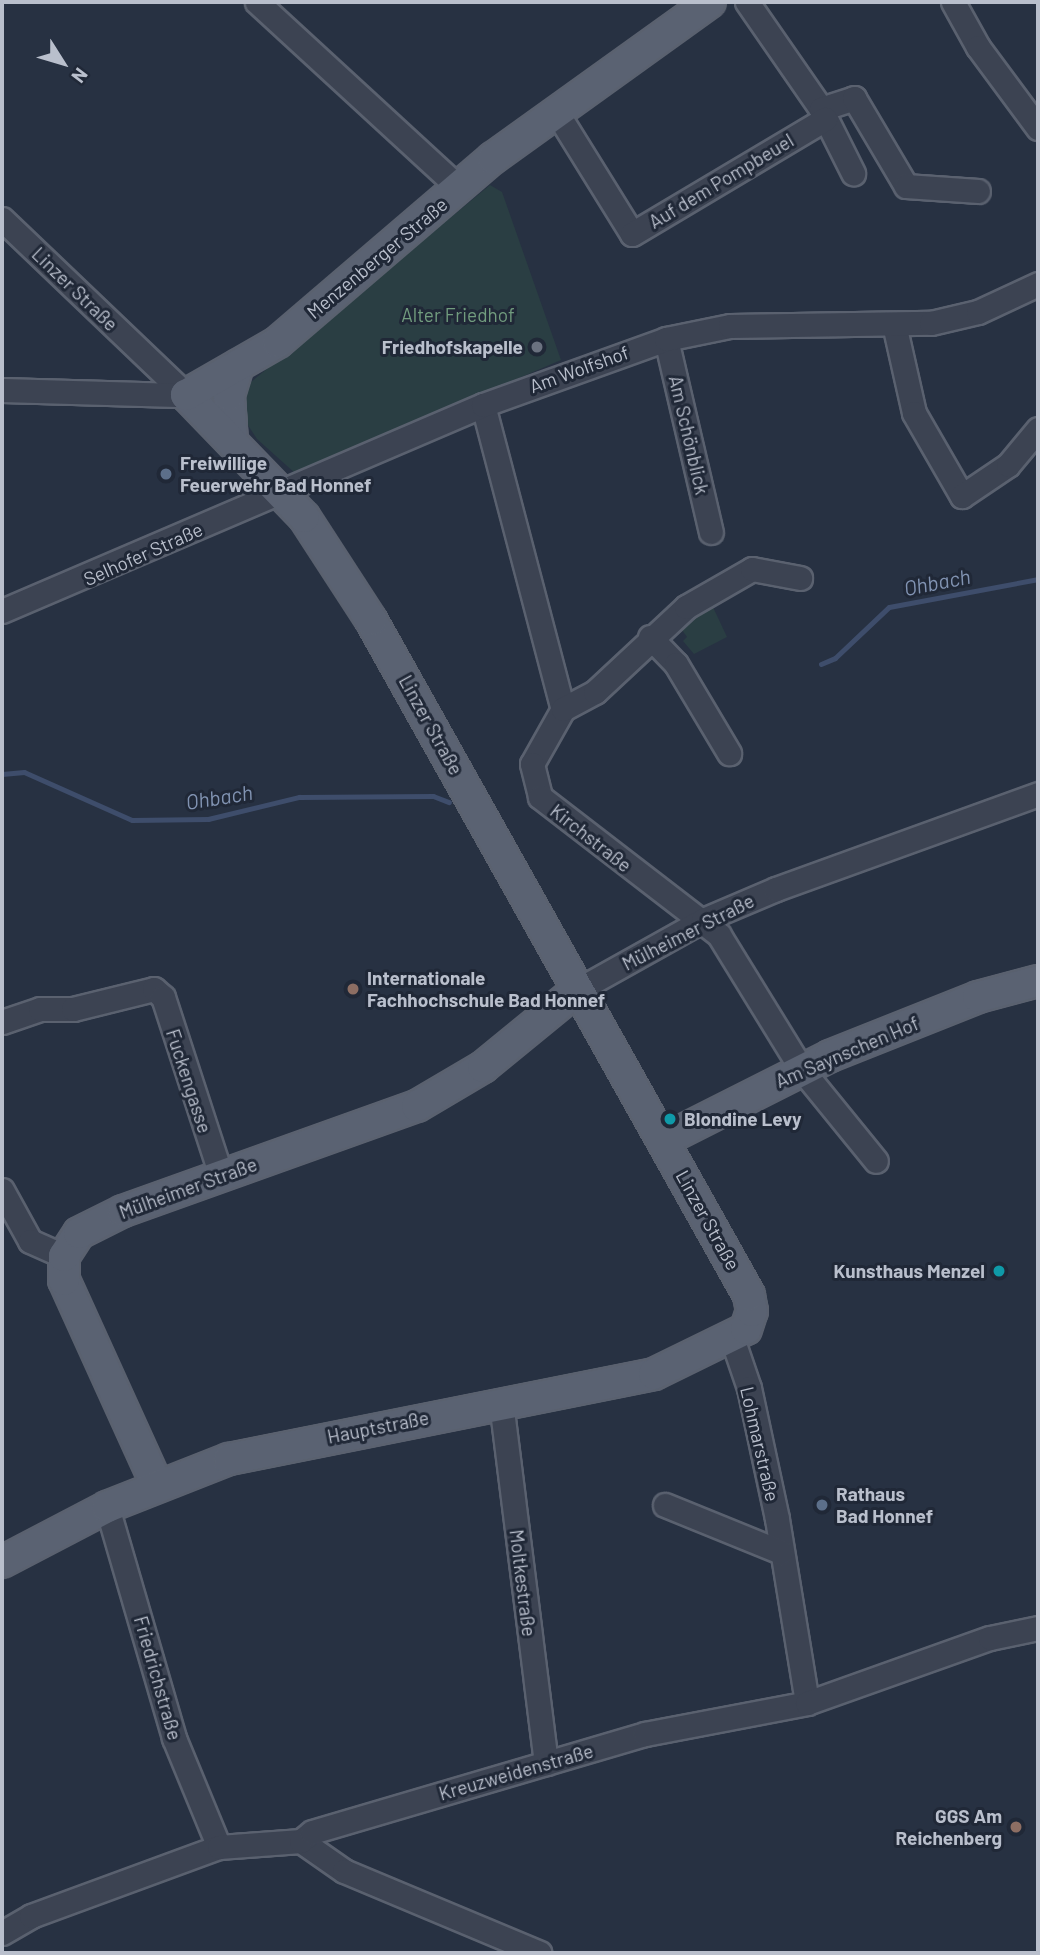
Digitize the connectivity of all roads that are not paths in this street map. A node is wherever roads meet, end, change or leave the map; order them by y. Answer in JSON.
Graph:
{"nodes":[{"id":1,"x":257,"y":2,"type":"edge"},
{"id":2,"x":747,"y":2,"type":"edge"},
{"id":3,"x":953,"y":2,"type":"edge"},
{"id":4,"x":695,"y":5,"type":"edge"},
{"id":5,"x":557,"y":113,"type":"junction"},
{"id":6,"x":823,"y":114,"type":"junction"},
{"id":7,"x":1038,"y":128,"type":"edge"},
{"id":8,"x":853,"y":173,"type":"dead end"},
{"id":9,"x":459,"y":188,"type":"junction"},
{"id":10,"x":978,"y":191,"type":"dead end"},
{"id":11,"x":2,"y":219,"type":"edge"},
{"id":12,"x":1038,"y":284,"type":"edge"},
{"id":13,"x":894,"y":324,"type":"junction"},
{"id":14,"x":667,"y":339,"type":"junction"},
{"id":15,"x":238,"y":365,"type":"junction"},
{"id":16,"x":2,"y":390,"type":"edge"},
{"id":17,"x":186,"y":395,"type":"junction"},
{"id":18,"x":483,"y":405,"type":"junction"},
{"id":19,"x":1038,"y":429,"type":"edge"},
{"id":20,"x":232,"y":442,"type":"junction"},
{"id":21,"x":282,"y":492,"type":"junction"},
{"id":22,"x":711,"y":532,"type":"dead end"},
{"id":23,"x":800,"y":578,"type":"dead end"},
{"id":24,"x":2,"y":611,"type":"edge"},
{"id":25,"x":650,"y":638,"type":"junction"},
{"id":26,"x":563,"y":709,"type":"junction"},
{"id":27,"x":729,"y":752,"type":"dead end"},
{"id":28,"x":1038,"y":793,"type":"edge"},
{"id":29,"x":703,"y":920,"type":"junction"},
{"id":30,"x":1038,"y":981,"type":"edge"},
{"id":31,"x":576,"y":991,"type":"junction"},
{"id":32,"x":2,"y":1022,"type":"edge"},
{"id":33,"x":802,"y":1070,"type":"junction"},
{"id":34,"x":664,"y":1140,"type":"junction"},
{"id":35,"x":876,"y":1161,"type":"dead end"},
{"id":36,"x":221,"y":1176,"type":"junction"},
{"id":37,"x":3,"y":1197,"type":"edge"},
{"id":38,"x":64,"y":1256,"type":"junction"},
{"id":39,"x":752,"y":1311,"type":"joint"},
{"id":40,"x":732,"y":1338,"type":"junction"},
{"id":41,"x":501,"y":1402,"type":"junction"},
{"id":42,"x":157,"y":1485,"type":"junction"},
{"id":43,"x":665,"y":1505,"type":"dead end"},
{"id":44,"x":107,"y":1507,"type":"junction"},
{"id":45,"x":782,"y":1552,"type":"junction"},
{"id":46,"x":2,"y":1562,"type":"edge"},
{"id":47,"x":1038,"y":1628,"type":"edge"},
{"id":48,"x":807,"y":1703,"type":"junction"},
{"id":49,"x":546,"y":1763,"type":"junction"},
{"id":50,"x":307,"y":1836,"type":"junction"},
{"id":51,"x":219,"y":1847,"type":"junction"},
{"id":52,"x":2,"y":1933,"type":"edge"},
{"id":53,"x":540,"y":1953,"type":"edge"}],
"edges":[{"from":1,"to":9,"type":"street"},
{"from":2,"to":6,"type":"street"},
{"from":3,"to":7,"type":"street"},
{"from":4,"to":5,"type":"main road","name":"Menzenberger Straße"},
{"from":5,"to":6,"type":"street","name":"Auf dem Pompbeuel"},
{"from":5,"to":9,"type":"main road","name":"Menzenberger Straße"},
{"from":6,"to":8,"type":"street"},
{"from":6,"to":10,"type":"street","name":"Auf dem Pompbeuel"},
{"from":9,"to":15,"type":"main road","name":"Menzenberger Straße"},
{"from":11,"to":17,"type":"street","name":"Linzer Straße"},
{"from":12,"to":13,"type":"street","name":"Am Wolfshof"},
{"from":13,"to":14,"type":"street","name":"Am Wolfshof"},
{"from":13,"to":19,"type":"street"},
{"from":14,"to":18,"type":"street","name":"Am Wolfshof"},
{"from":14,"to":22,"type":"street","name":"Am Schönblick"},
{"from":15,"to":17,"type":"main road","name":"Menzenberger Straße"},
{"from":15,"to":20,"type":"main road"},
{"from":16,"to":17,"type":"street"},
{"from":17,"to":20,"type":"main road","name":"Linzer Straße"},
{"from":18,"to":21,"type":"street","name":"Am Wolfshof"},
{"from":18,"to":26,"type":"street"},
{"from":20,"to":21,"type":"main road","name":"Linzer Straße"},
{"from":21,"to":24,"type":"street","name":"Selhofer Straße"},
{"from":21,"to":31,"type":"main road","name":"Linzer Straße"},
{"from":23,"to":25,"type":"street"},
{"from":25,"to":26,"type":"street"},
{"from":25,"to":27,"type":"street"},
{"from":26,"to":29,"type":"street","name":"Kirchstraße"},
{"from":28,"to":29,"type":"street","name":"Mülheimer Straße"},
{"from":29,"to":31,"type":"street","name":"Mülheimer Straße"},
{"from":29,"to":33,"type":"street","name":"Kirchstraße"},
{"from":30,"to":33,"type":"main road","name":"Am Saynschen Hof"},
{"from":31,"to":34,"type":"main road","name":"Linzer Straße"},
{"from":31,"to":36,"type":"main road","name":"Mülheimer Straße"},
{"from":32,"to":36,"type":"street","name":"Fuckengasse"},
{"from":33,"to":34,"type":"main road","name":"Am Saynschen Hof"},
{"from":33,"to":35,"type":"street","name":"Kirchstraße"},
{"from":34,"to":39,"type":"main road","name":"Linzer Straße"},
{"from":36,"to":38,"type":"main road","name":"Mülheimer Straße"},
{"from":37,"to":38,"type":"street"},
{"from":38,"to":42,"type":"main road"},
{"from":39,"to":40,"type":"main road","name":"Hauptstraße"},
{"from":40,"to":41,"type":"main road","name":"Hauptstraße"},
{"from":40,"to":45,"type":"street","name":"Lohmarstraße"},
{"from":41,"to":42,"type":"main road","name":"Hauptstraße"},
{"from":41,"to":49,"type":"street","name":"Moltkestraße"},
{"from":42,"to":44,"type":"main road","name":"Hauptstraße"},
{"from":43,"to":45,"type":"street"},
{"from":44,"to":46,"type":"main road","name":"Hauptstraße"},
{"from":44,"to":51,"type":"street","name":"Friedrichstraße"},
{"from":45,"to":48,"type":"street","name":"Lohmarstraße"},
{"from":47,"to":48,"type":"street","name":"Kreuzweidenstraße"},
{"from":48,"to":49,"type":"street","name":"Kreuzweidenstraße"},
{"from":49,"to":50,"type":"street","name":"Kreuzweidenstraße"},
{"from":50,"to":51,"type":"street","name":"Kreuzweidenstraße"},
{"from":50,"to":53,"type":"street"},
{"from":51,"to":52,"type":"street","name":"Kreuzweidenstraße"}]}
